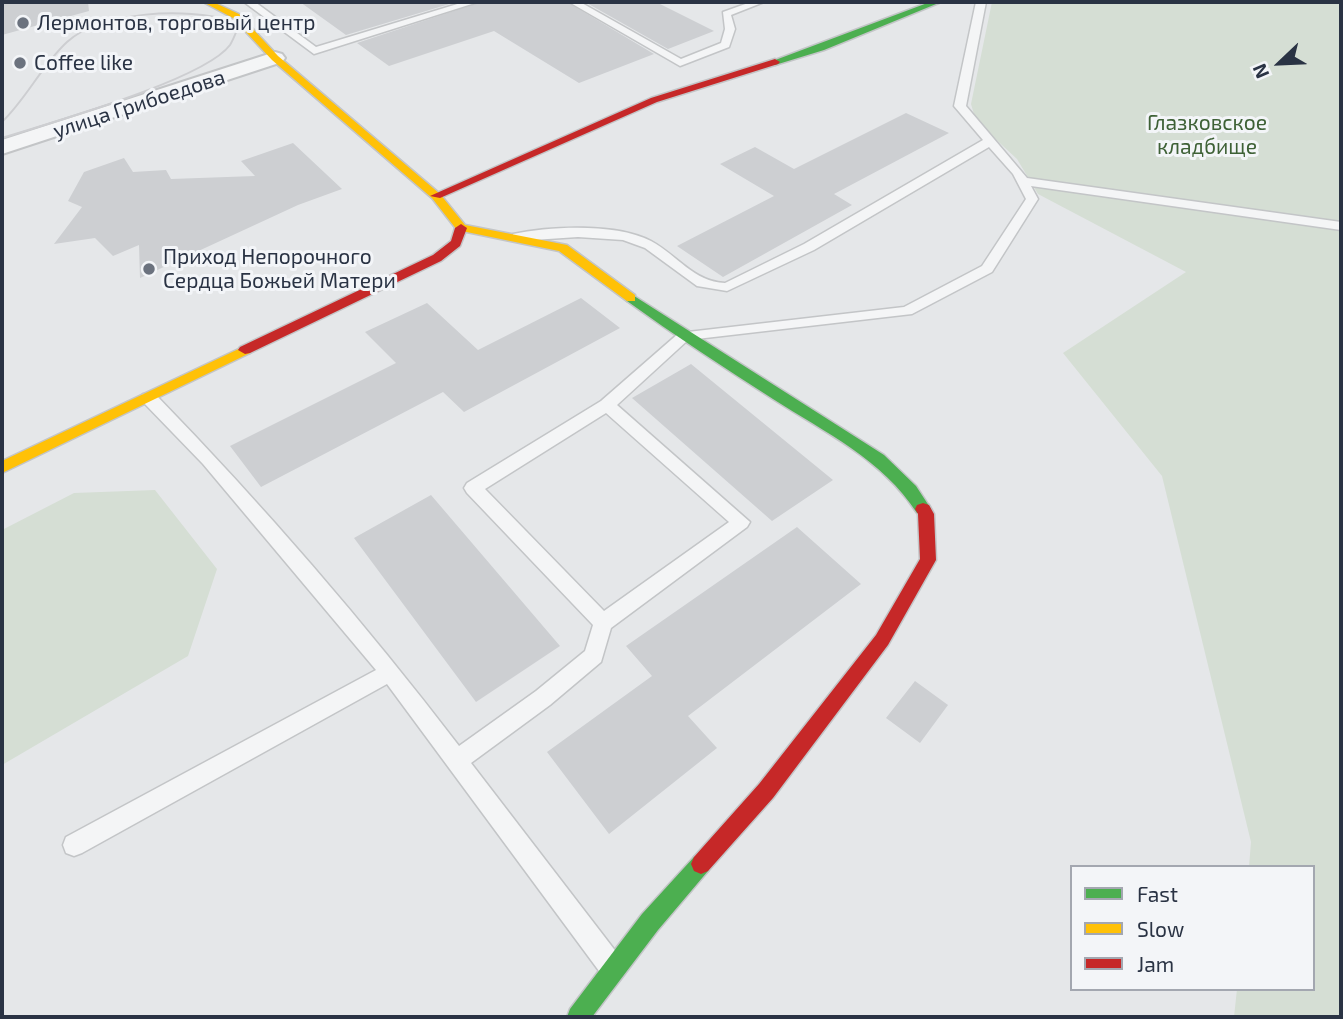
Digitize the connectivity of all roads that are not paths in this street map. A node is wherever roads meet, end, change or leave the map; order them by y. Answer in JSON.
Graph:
{"nodes":[{"id":1,"x":207,"y":2,"type":"edge"},
{"id":2,"x":266,"y":2,"type":"edge"},
{"id":3,"x":473,"y":2,"type":"edge"},
{"id":4,"x":575,"y":2,"type":"edge"},
{"id":5,"x":759,"y":2,"type":"edge"},
{"id":6,"x":937,"y":2,"type":"edge"},
{"id":7,"x":981,"y":2,"type":"edge"},
{"id":8,"x":252,"y":4,"type":"edge"},
{"id":9,"x":261,"y":41,"type":"junction"},
{"id":10,"x":275,"y":58,"type":"junction"},
{"id":11,"x":216,"y":80,"type":"junction"},
{"id":12,"x":990,"y":141,"type":"junction"},
{"id":13,"x":2,"y":147,"type":"edge"},
{"id":14,"x":1022,"y":181,"type":"junction"},
{"id":15,"x":436,"y":196,"type":"junction"},
{"id":16,"x":1341,"y":226,"type":"edge"},
{"id":17,"x":461,"y":228,"type":"junction"},
{"id":18,"x":515,"y":237,"type":"junction"},
{"id":19,"x":684,"y":336,"type":"junction"},
{"id":20,"x":149,"y":398,"type":"junction"},
{"id":21,"x":607,"y":405,"type":"junction"},
{"id":22,"x":2,"y":467,"type":"edge"},
{"id":23,"x":603,"y":623,"type":"junction"},
{"id":24,"x":390,"y":672,"type":"junction"},
{"id":25,"x":457,"y":760,"type":"junction"},
{"id":26,"x":74,"y":845,"type":"dead end"},
{"id":27,"x":613,"y":968,"type":"junction"},
{"id":28,"x":578,"y":1017,"type":"edge"}],
"edges":[{"from":1,"to":9,"type":"street"},
{"from":2,"to":8,"type":"lane"},
{"from":3,"to":8,"type":"lane"},
{"from":4,"to":5,"type":"lane"},
{"from":6,"to":15,"type":"street"},
{"from":7,"to":12,"type":"lane"},
{"from":9,"to":10,"type":"street"},
{"from":9,"to":11,"type":"street"},
{"from":10,"to":11,"type":"street","name":"улица Грибоедова"},
{"from":10,"to":15,"type":"street"},
{"from":11,"to":13,"type":"street","name":"улица Грибоедова"},
{"from":12,"to":14,"type":"lane"},
{"from":12,"to":18,"type":"lane"},
{"from":14,"to":16,"type":"lane"},
{"from":14,"to":19,"type":"lane"},
{"from":15,"to":17,"type":"street"},
{"from":17,"to":18,"type":"street"},
{"from":17,"to":20,"type":"street"},
{"from":18,"to":19,"type":"street"},
{"from":19,"to":21,"type":"lane"},
{"from":19,"to":27,"type":"street"},
{"from":20,"to":22,"type":"street"},
{"from":20,"to":24,"type":"lane"},
{"from":21,"to":23,"type":"lane"},
{"from":21,"to":23,"type":"lane"},
{"from":23,"to":25,"type":"lane"},
{"from":24,"to":25,"type":"lane"},
{"from":24,"to":26,"type":"lane"},
{"from":25,"to":27,"type":"lane"},
{"from":27,"to":28,"type":"street"}]}
